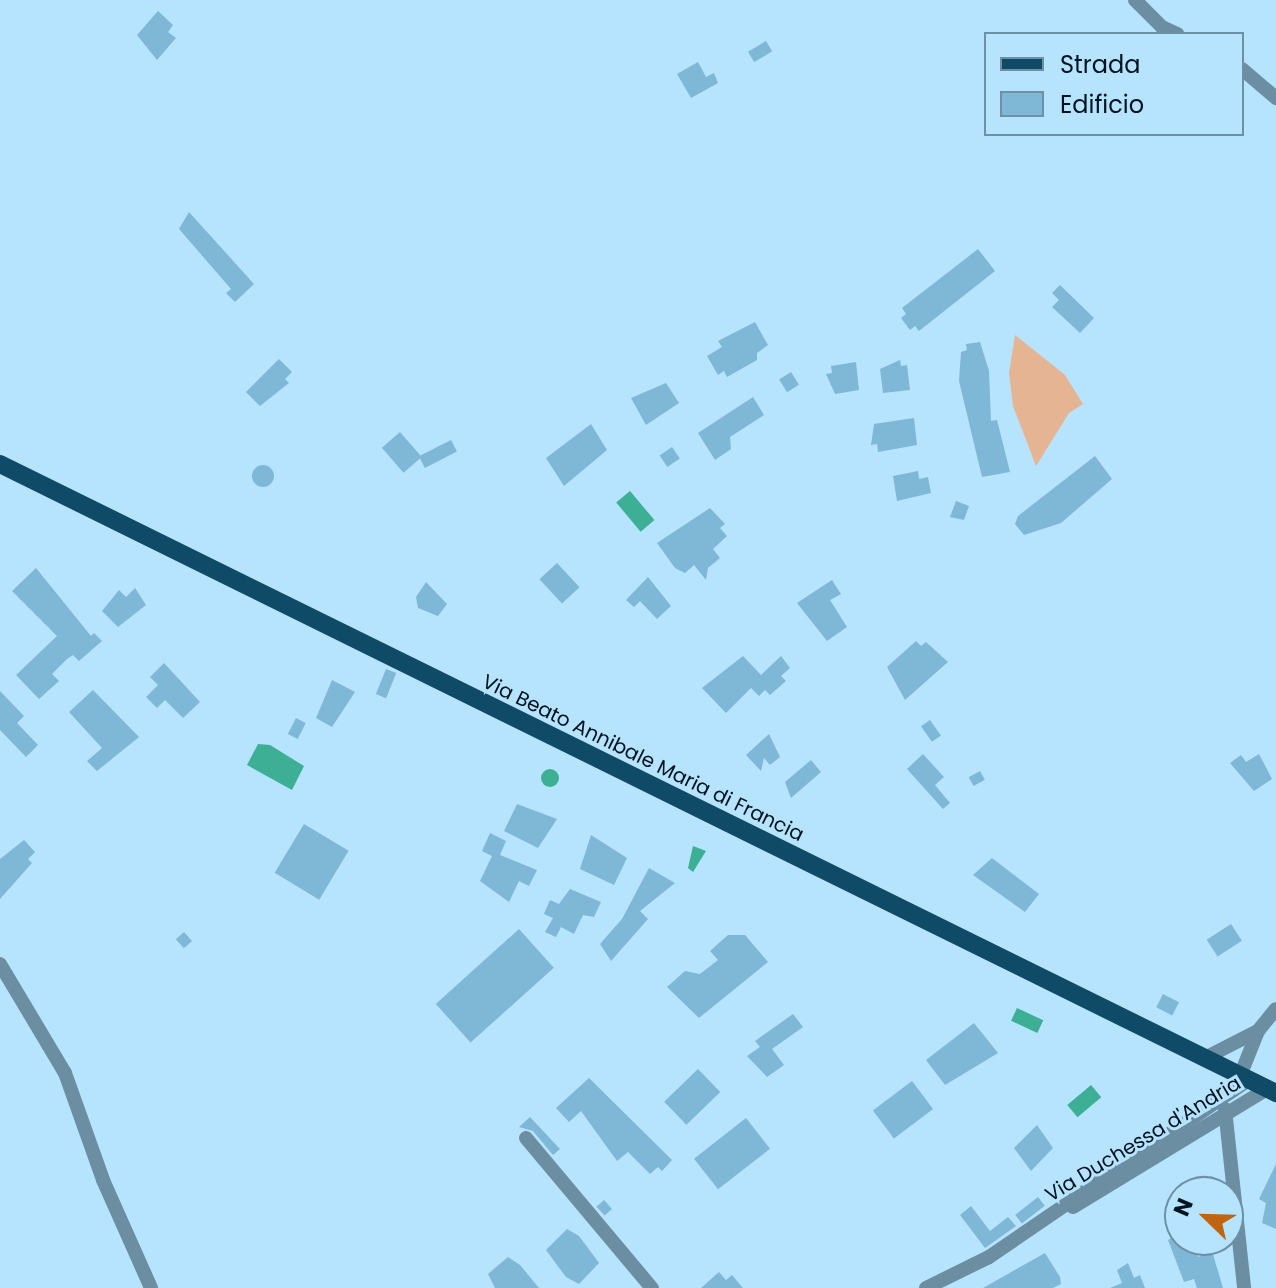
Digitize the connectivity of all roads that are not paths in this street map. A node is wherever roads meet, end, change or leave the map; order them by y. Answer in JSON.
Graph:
{"nodes":[{"id":1,"x":1135,"y":0,"type":"edge"},
{"id":2,"x":1173,"y":32,"type":"edge"},
{"id":3,"x":1244,"y":71,"type":"edge"},
{"id":4,"x":1276,"y":98,"type":"edge"},
{"id":5,"x":0,"y":464,"type":"edge"},
{"id":6,"x":0,"y":964,"type":"edge"},
{"id":7,"x":1276,"y":1009,"type":"edge"},
{"id":8,"x":1258,"y":1031,"type":"junction"},
{"id":9,"x":1241,"y":1041,"type":"junction"},
{"id":10,"x":1203,"y":1059,"type":"junction"},
{"id":11,"x":1238,"y":1076,"type":"junction"},
{"id":12,"x":1271,"y":1091,"type":"edge"},
{"id":13,"x":1223,"y":1096,"type":"junction"},
{"id":14,"x":1225,"y":1115,"type":"junction"},
{"id":15,"x":526,"y":1138,"type":"dead end"},
{"id":16,"x":1040,"y":1222,"type":"junction"},
{"id":17,"x":151,"y":1288,"type":"edge"},
{"id":18,"x":652,"y":1288,"type":"edge"},
{"id":19,"x":926,"y":1288,"type":"edge"},
{"id":20,"x":1244,"y":1288,"type":"edge"}],
"edges":[{"from":1,"to":2,"type":"street"},
{"from":3,"to":4,"type":"street"},
{"from":5,"to":10,"type":"main road","name":"Via Beato Annibale Maria di Francia"},
{"from":6,"to":17,"type":"street"},
{"from":7,"to":8,"type":"street"},
{"from":8,"to":9,"type":"street"},
{"from":8,"to":11,"type":"street"},
{"from":9,"to":10,"type":"street"},
{"from":9,"to":11,"type":"street"},
{"from":10,"to":11,"type":"main road","name":"Via Beato Annibale Maria di Francia"},
{"from":11,"to":12,"type":"main road","name":"Via Beato Annibale Maria di Francia"},
{"from":11,"to":13,"type":"street","name":"Via Duchessa d'Andria"},
{"from":12,"to":14,"type":"street","name":"Via Duchessa d'Andria"},
{"from":13,"to":14,"type":"street"},
{"from":13,"to":16,"type":"street","name":"Via Duchessa d'Andria"},
{"from":14,"to":16,"type":"street","name":"Via Duchessa d'Andria"},
{"from":14,"to":20,"type":"street"},
{"from":15,"to":18,"type":"street"},
{"from":16,"to":19,"type":"street","name":"Via Duchessa d'Andria"}]}
